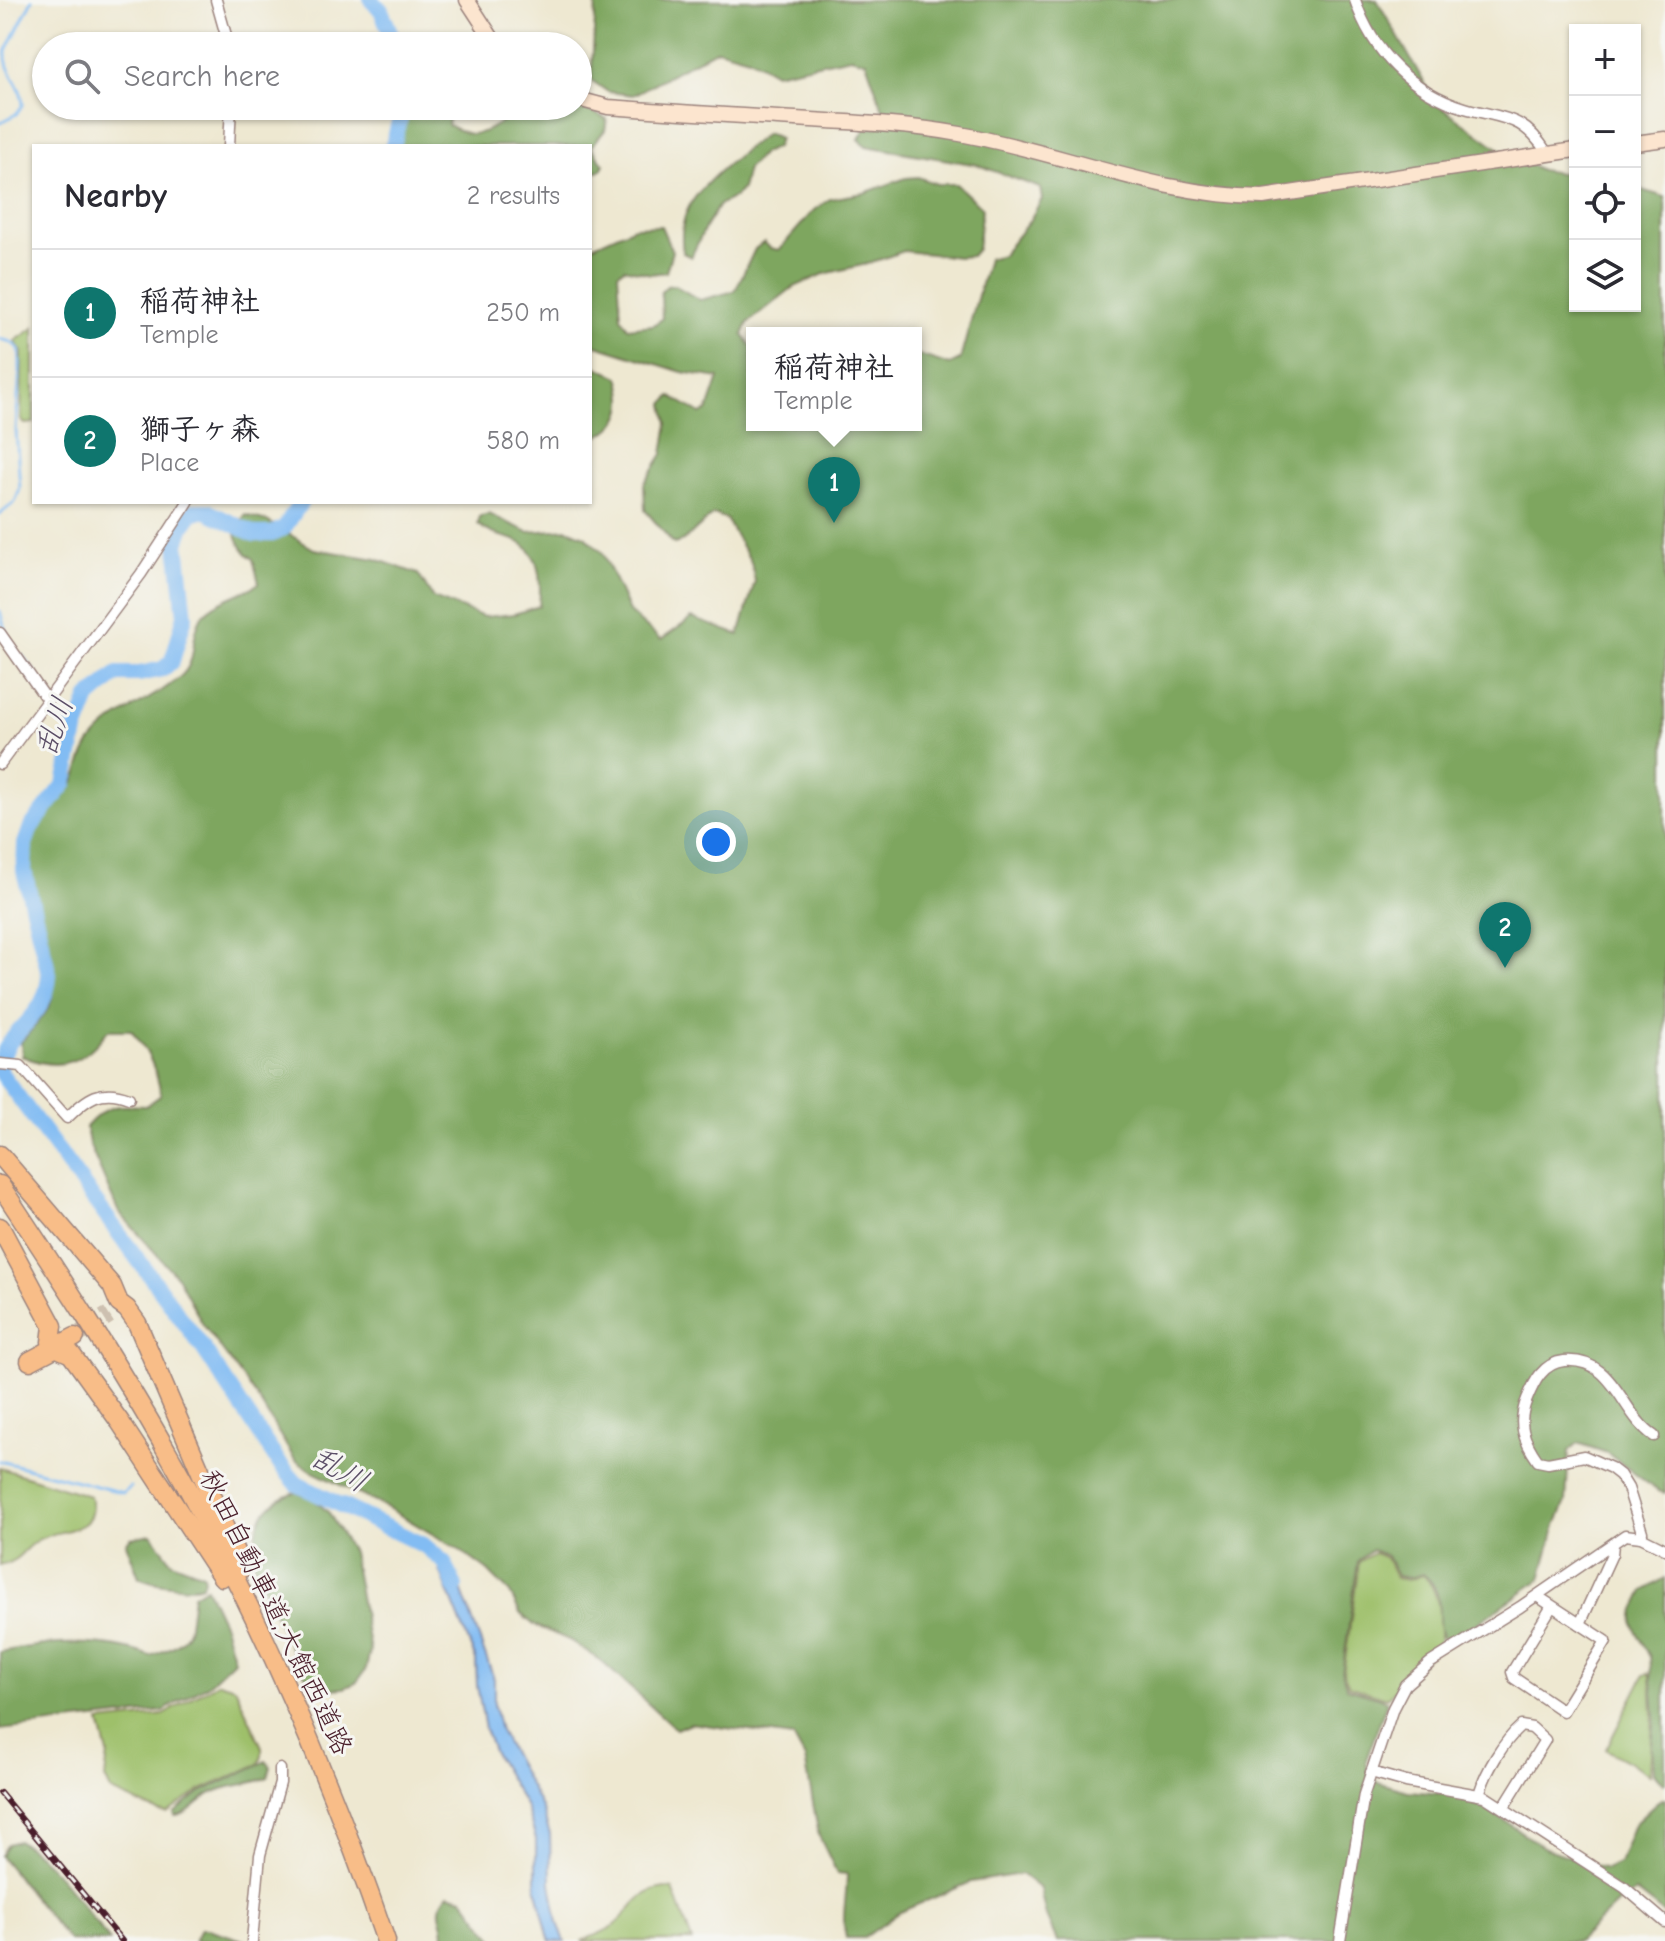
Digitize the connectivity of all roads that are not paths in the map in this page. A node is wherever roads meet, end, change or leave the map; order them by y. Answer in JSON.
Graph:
{"nodes":[{"id":1,"x":216,"y":0,"type":"edge"},
{"id":2,"x":467,"y":0,"type":"edge"},
{"id":3,"x":1355,"y":0,"type":"edge"},
{"id":4,"x":225,"y":32,"type":"edge"},
{"id":5,"x":488,"y":32,"type":"edge"},
{"id":6,"x":592,"y":103,"type":"edge"},
{"id":7,"x":230,"y":120,"type":"edge"},
{"id":8,"x":1665,"y":139,"type":"edge"},
{"id":9,"x":1641,"y":142,"type":"edge"},
{"id":10,"x":229,"y":144,"type":"edge"},
{"id":11,"x":1569,"y":151,"type":"edge"},
{"id":12,"x":1547,"y":153,"type":"junction"},
{"id":13,"x":187,"y":504,"type":"edge"},
{"id":14,"x":0,"y":633,"type":"edge"},
{"id":15,"x":47,"y":700,"type":"junction"},
{"id":16,"x":0,"y":764,"type":"edge"},
{"id":17,"x":0,"y":1064,"type":"edge"},
{"id":18,"x":129,"y":1098,"type":"dead end"},
{"id":19,"x":0,"y":1155,"type":"edge"},
{"id":20,"x":0,"y":1185,"type":"edge"},
{"id":21,"x":0,"y":1227,"type":"edge"},
{"id":22,"x":73,"y":1333,"type":"tunnel mouth"},
{"id":23,"x":53,"y":1344,"type":"junction"},
{"id":24,"x":29,"y":1359,"type":"dead end"},
{"id":25,"x":1654,"y":1436,"type":"dead end"},
{"id":26,"x":1641,"y":1537,"type":"junction"},
{"id":27,"x":1613,"y":1544,"type":"junction"},
{"id":28,"x":1665,"y":1549,"type":"edge"},
{"id":29,"x":1537,"y":1596,"type":"junction"},
{"id":30,"x":1552,"y":1606,"type":"junction"},
{"id":31,"x":1580,"y":1624,"type":"junction"},
{"id":32,"x":298,"y":1712,"type":"junction"},
{"id":33,"x":280,"y":1769,"type":"dead end"},
{"id":34,"x":1371,"y":1772,"type":"junction"},
{"id":35,"x":1479,"y":1795,"type":"junction"},
{"id":36,"x":1503,"y":1808,"type":"junction"},
{"id":37,"x":1665,"y":1922,"type":"edge"},
{"id":38,"x":252,"y":1941,"type":"edge"},
{"id":39,"x":386,"y":1941,"type":"edge"},
{"id":40,"x":1340,"y":1941,"type":"edge"}],
"edges":[{"from":1,"to":4,"type":"street"},
{"from":2,"to":5,"type":"street"},
{"from":3,"to":12,"type":"street"},
{"from":6,"to":12,"type":"street"},
{"from":7,"to":10,"type":"street"},
{"from":8,"to":9,"type":"street"},
{"from":11,"to":12,"type":"street"},
{"from":13,"to":15,"type":"street"},
{"from":14,"to":15,"type":"street"},
{"from":15,"to":16,"type":"street"},
{"from":17,"to":18,"type":"street"},
{"from":19,"to":32,"type":"highway"},
{"from":20,"to":32,"type":"highway","name":"秋田自動車道;大館西道路"},
{"from":21,"to":23,"type":"highway"},
{"from":22,"to":23,"type":"highway"},
{"from":23,"to":24,"type":"highway"},
{"from":23,"to":32,"type":"highway"},
{"from":25,"to":26,"type":"street"},
{"from":26,"to":27,"type":"street"},
{"from":26,"to":28,"type":"street"},
{"from":27,"to":29,"type":"street"},
{"from":27,"to":31,"type":"street"},
{"from":29,"to":30,"type":"street"},
{"from":29,"to":34,"type":"street"},
{"from":30,"to":31,"type":"street"},
{"from":30,"to":31,"type":"street"},
{"from":32,"to":39,"type":"highway","name":"秋田自動車道;大館西道路"},
{"from":33,"to":38,"type":"street"},
{"from":34,"to":35,"type":"street"},
{"from":34,"to":40,"type":"street"},
{"from":35,"to":36,"type":"street"},
{"from":35,"to":36,"type":"street"},
{"from":36,"to":37,"type":"street"}]}
